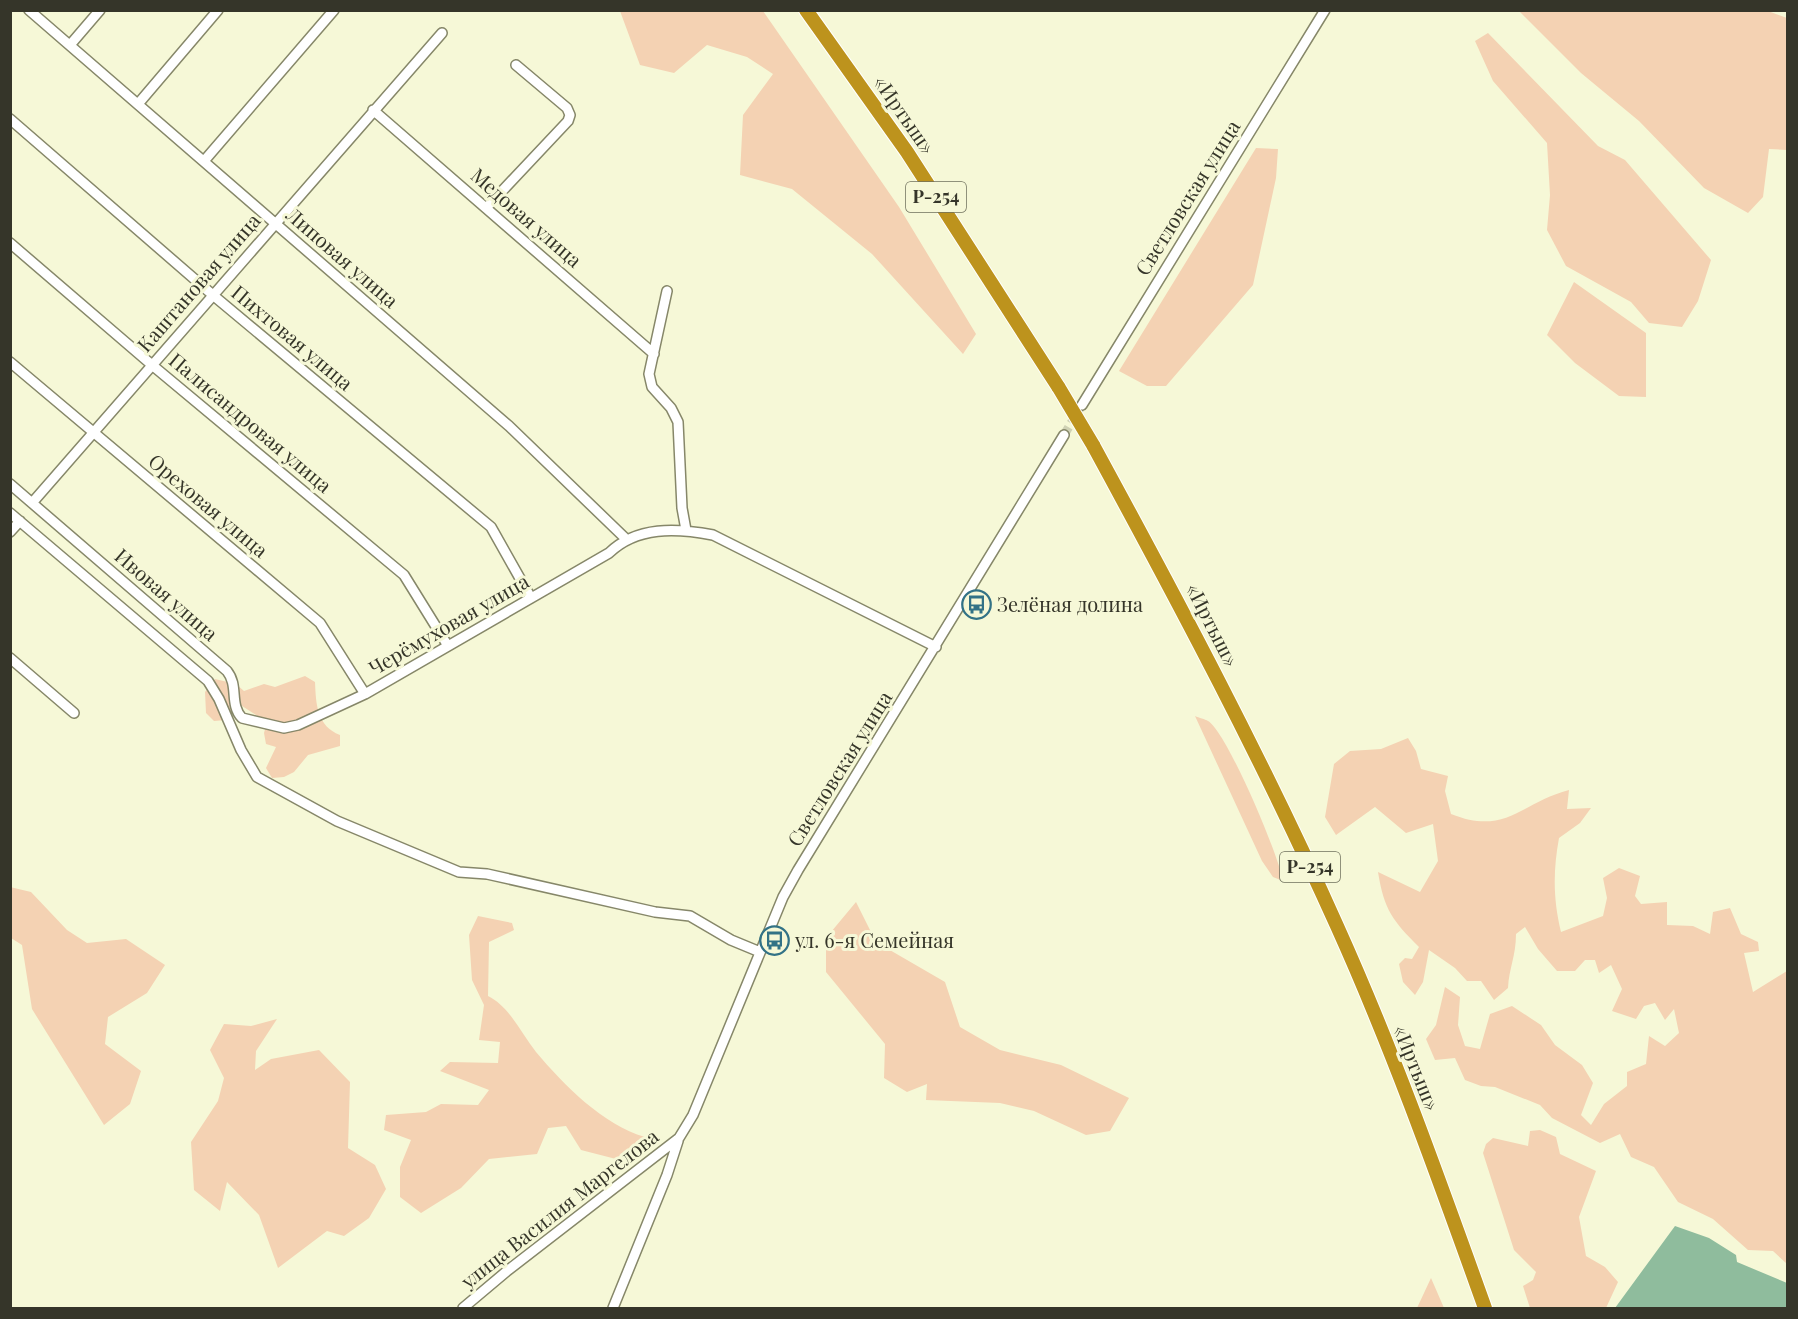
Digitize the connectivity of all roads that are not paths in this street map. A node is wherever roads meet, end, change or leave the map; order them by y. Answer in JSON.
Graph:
{"nodes":[{"id":1,"x":29,"y":10,"type":"edge"},
{"id":2,"x":100,"y":10,"type":"edge"},
{"id":3,"x":219,"y":10,"type":"edge"},
{"id":4,"x":334,"y":10,"type":"edge"},
{"id":5,"x":807,"y":10,"type":"edge"},
{"id":6,"x":1324,"y":10,"type":"edge"},
{"id":7,"x":442,"y":33,"type":"dead end"},
{"id":8,"x":70,"y":45,"type":"junction"},
{"id":9,"x":516,"y":65,"type":"dead end"},
{"id":10,"x":138,"y":104,"type":"junction"},
{"id":11,"x":373,"y":110,"type":"junction"},
{"id":12,"x":10,"y":119,"type":"edge"},
{"id":13,"x":204,"y":161,"type":"junction"},
{"id":14,"x":487,"y":207,"type":"junction"},
{"id":15,"x":275,"y":224,"type":"junction"},
{"id":16,"x":10,"y":243,"type":"edge"},
{"id":17,"x":667,"y":291,"type":"dead end"},
{"id":18,"x":214,"y":296,"type":"junction"},
{"id":19,"x":654,"y":354,"type":"junction"},
{"id":20,"x":10,"y":362,"type":"edge"},
{"id":21,"x":152,"y":365,"type":"junction"},
{"id":22,"x":1083,"y":405,"type":"tunnel mouth"},
{"id":23,"x":92,"y":432,"type":"junction"},
{"id":24,"x":1064,"y":435,"type":"tunnel mouth"},
{"id":25,"x":10,"y":484,"type":"edge"},
{"id":26,"x":32,"y":503,"type":"junction"},
{"id":27,"x":10,"y":513,"type":"edge"},
{"id":28,"x":20,"y":521,"type":"junction"},
{"id":29,"x":686,"y":530,"type":"junction"},
{"id":30,"x":10,"y":532,"type":"edge"},
{"id":31,"x":625,"y":538,"type":"junction"},
{"id":32,"x":531,"y":598,"type":"junction"},
{"id":33,"x":448,"y":646,"type":"junction"},
{"id":34,"x":936,"y":647,"type":"junction"},
{"id":35,"x":10,"y":658,"type":"edge"},
{"id":36,"x":365,"y":694,"type":"junction"},
{"id":37,"x":75,"y":712,"type":"dead end"},
{"id":38,"x":284,"y":728,"type":"joint"},
{"id":39,"x":760,"y":952,"type":"junction"},
{"id":40,"x":679,"y":1138,"type":"junction"},
{"id":41,"x":463,"y":1308,"type":"edge"},
{"id":42,"x":613,"y":1308,"type":"edge"},
{"id":43,"x":1485,"y":1308,"type":"edge"}],
"edges":[{"from":1,"to":8,"type":"street","name":"Липовая улица"},
{"from":2,"to":8,"type":"street"},
{"from":3,"to":10,"type":"street"},
{"from":4,"to":13,"type":"street"},
{"from":5,"to":43,"type":"highway","name":"«Иртыш»","number":"Р-254","bridge":true},
{"from":6,"to":22,"type":"street","name":"Светловская улица"},
{"from":7,"to":11,"type":"street","name":"Каштановая улица"},
{"from":8,"to":10,"type":"street","name":"Липовая улица"},
{"from":9,"to":14,"type":"street"},
{"from":10,"to":13,"type":"street","name":"Липовая улица"},
{"from":11,"to":14,"type":"street","name":"Медовая улица"},
{"from":11,"to":15,"type":"street","name":"Каштановая улица"},
{"from":12,"to":18,"type":"street","name":"Пихтовая улица"},
{"from":13,"to":15,"type":"street","name":"Липовая улица"},
{"from":14,"to":19,"type":"street","name":"Медовая улица"},
{"from":15,"to":18,"type":"street","name":"Каштановая улица"},
{"from":15,"to":31,"type":"street","name":"Липовая улица"},
{"from":16,"to":21,"type":"street","name":"Палисандровая улица"},
{"from":17,"to":19,"type":"street"},
{"from":18,"to":21,"type":"street","name":"Каштановая улица"},
{"from":18,"to":32,"type":"street","name":"Пихтовая улица"},
{"from":19,"to":29,"type":"street"},
{"from":20,"to":23,"type":"street","name":"Ореховая улица"},
{"from":21,"to":23,"type":"street","name":"Каштановая улица"},
{"from":21,"to":33,"type":"street","name":"Палисандровая улица"},
{"from":23,"to":26,"type":"street","name":"Каштановая улица"},
{"from":23,"to":36,"type":"street","name":"Ореховая улица"},
{"from":24,"to":34,"type":"street","name":"Светловская улица"},
{"from":25,"to":26,"type":"street","name":"Ивовая улица"},
{"from":26,"to":38,"type":"street","name":"Ивовая улица"},
{"from":27,"to":28,"type":"street","name":"Ивовая улица"},
{"from":28,"to":30,"type":"street"},
{"from":28,"to":39,"type":"street","name":"Ивовая улица"},
{"from":29,"to":31,"type":"street"},
{"from":29,"to":34,"type":"street"},
{"from":31,"to":32,"type":"street","name":"Черёмуховая улица"},
{"from":32,"to":33,"type":"street","name":"Черёмуховая улица"},
{"from":33,"to":36,"type":"street","name":"Черёмуховая улица"},
{"from":34,"to":39,"type":"street","name":"Светловская улица"},
{"from":35,"to":37,"type":"street"},
{"from":36,"to":38,"type":"street","name":"Черёмуховая улица"},
{"from":39,"to":40,"type":"street","name":"Светловская улица"},
{"from":40,"to":41,"type":"street","name":"улица Василия Маргелова"},
{"from":40,"to":42,"type":"street"}]}
